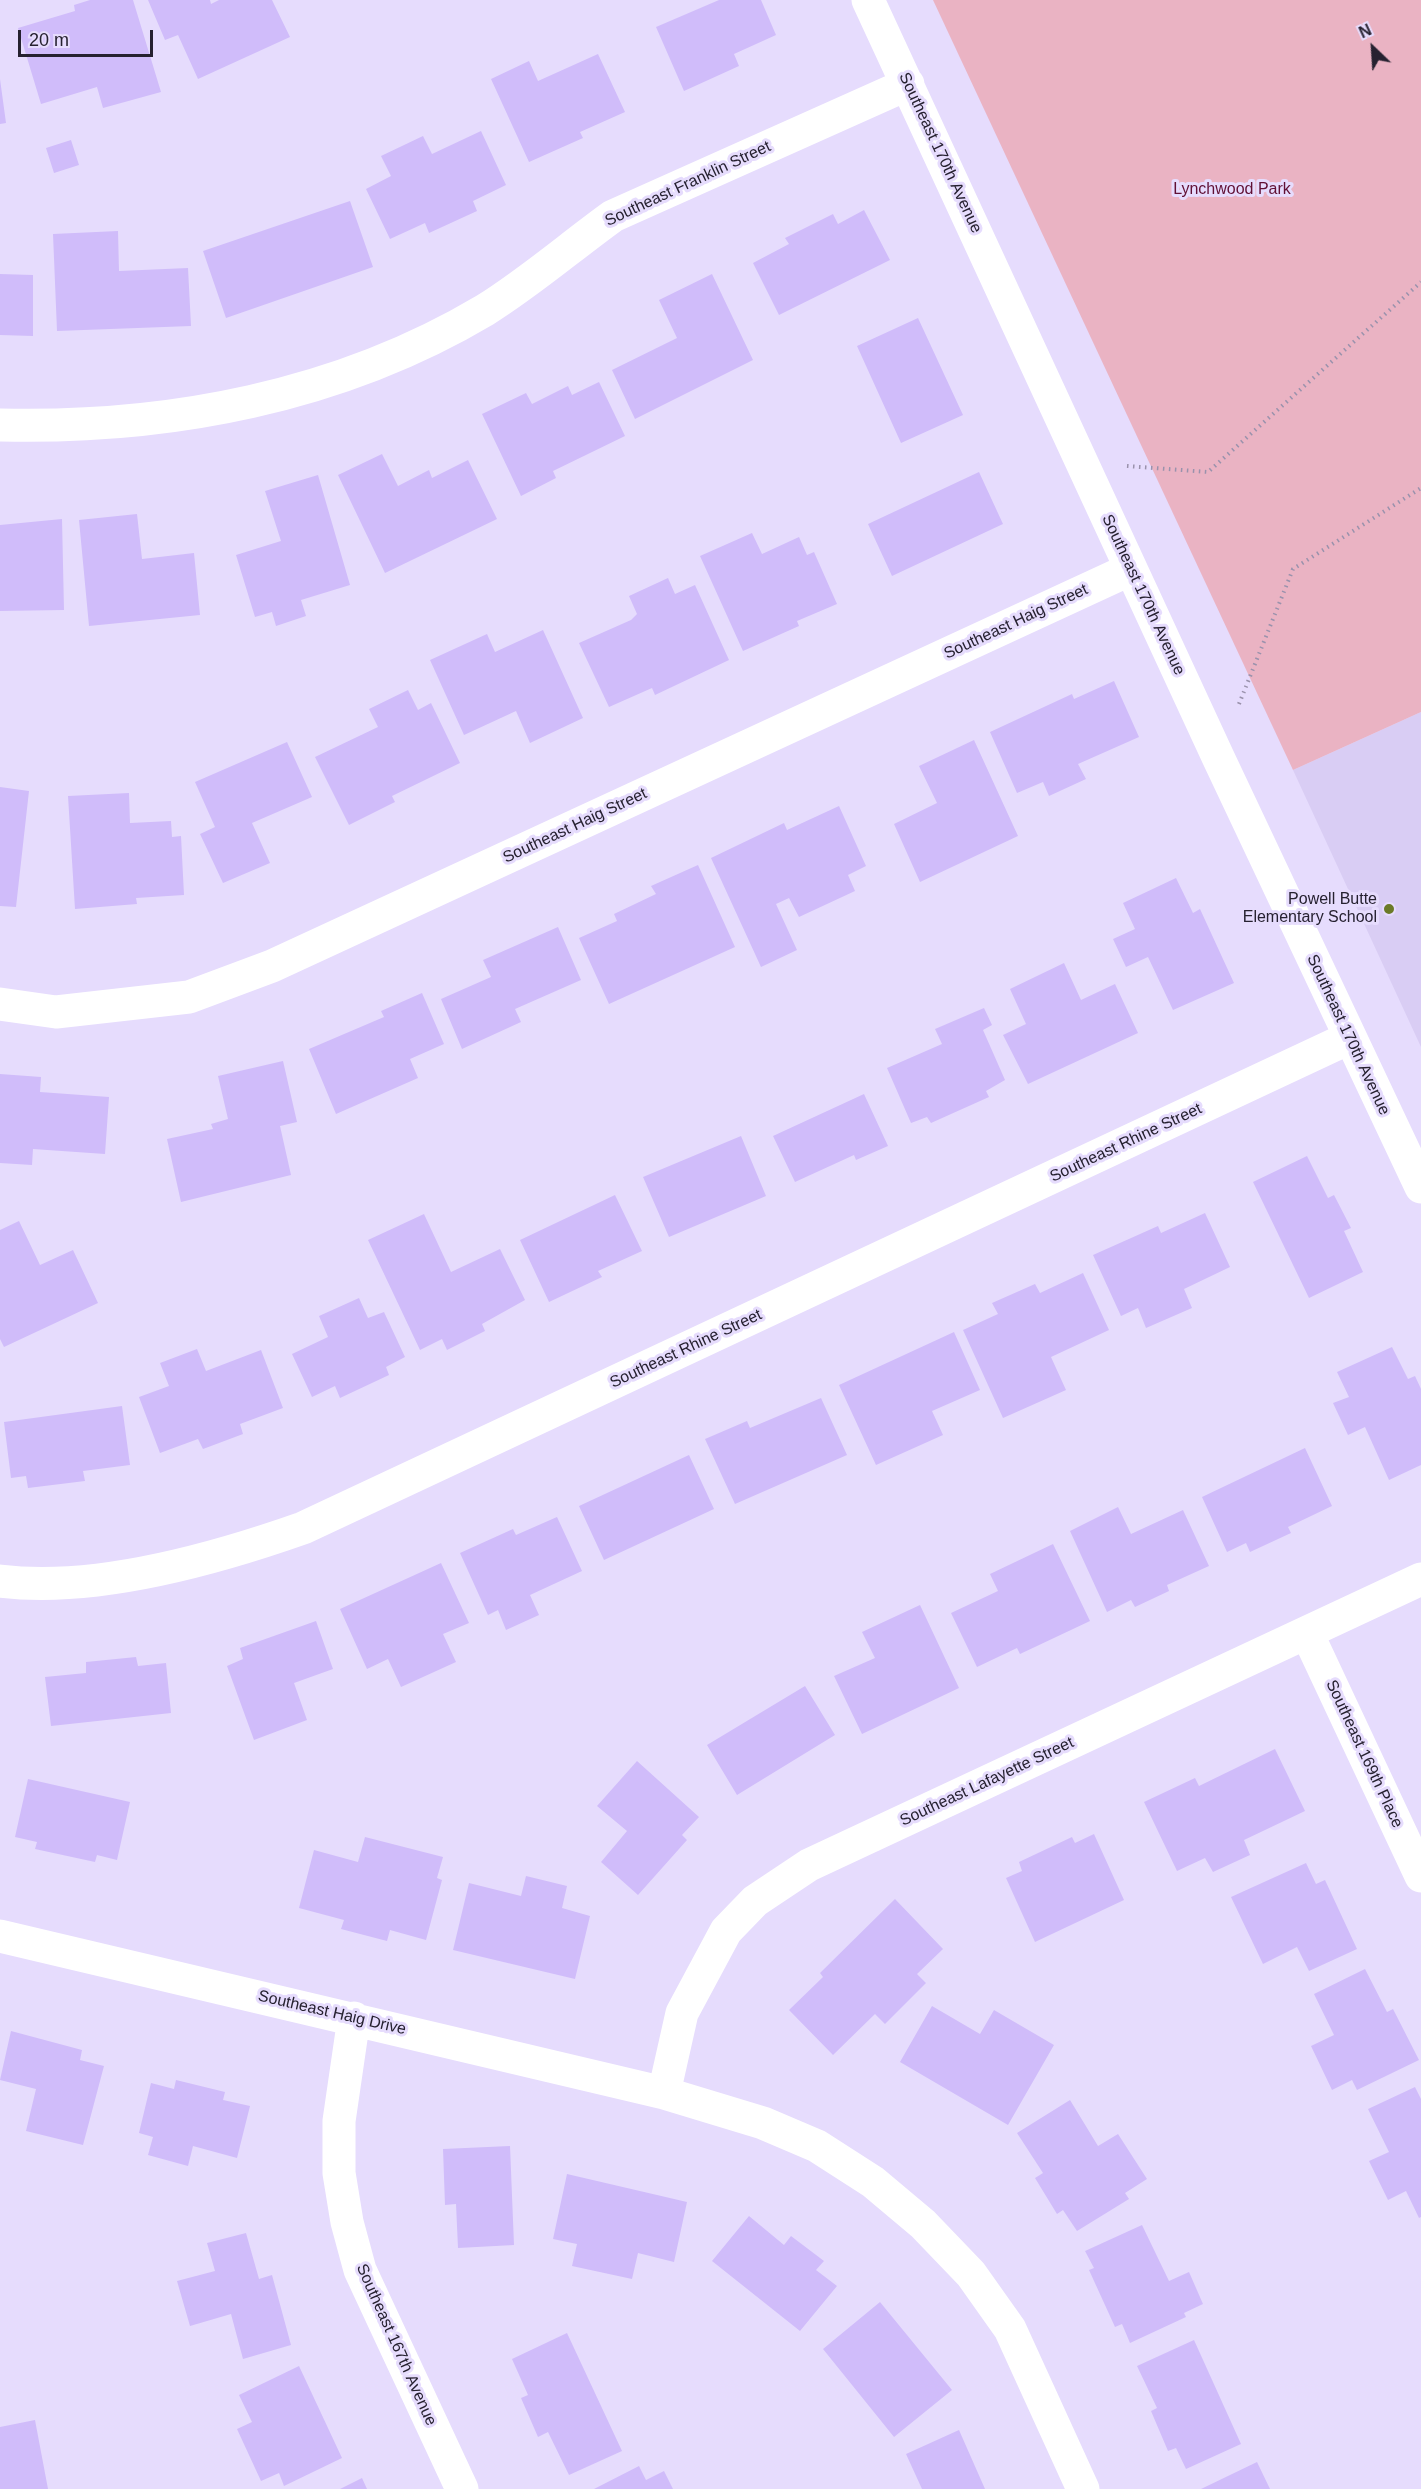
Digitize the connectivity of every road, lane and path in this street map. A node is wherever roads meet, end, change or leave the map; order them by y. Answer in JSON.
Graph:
{"nodes":[{"id":1,"x":868,"y":0,"type":"edge"},
{"id":2,"x":908,"y":84,"type":"junction"},
{"id":3,"x":1421,"y":282,"type":"edge"},
{"id":4,"x":0,"y":425,"type":"edge"},
{"id":5,"x":1082,"y":462,"type":"junction"},
{"id":6,"x":1421,"y":488,"type":"edge"},
{"id":7,"x":1131,"y":569,"type":"junction"},
{"id":8,"x":1218,"y":757,"type":"junction"},
{"id":9,"x":0,"y":1004,"type":"edge"},
{"id":10,"x":1349,"y":1038,"type":"junction"},
{"id":11,"x":1421,"y":1188,"type":"edge"},
{"id":12,"x":1421,"y":1579,"type":"edge"},
{"id":13,"x":0,"y":1581,"type":"edge"},
{"id":14,"x":1307,"y":1633,"type":"junction"},
{"id":15,"x":1421,"y":1875,"type":"edge"},
{"id":16,"x":0,"y":1936,"type":"edge"},
{"id":17,"x":354,"y":2018,"type":"junction"},
{"id":18,"x":663,"y":2093,"type":"junction"},
{"id":19,"x":462,"y":2489,"type":"edge"},
{"id":20,"x":1083,"y":2489,"type":"edge"}],
"edges":[{"from":1,"to":2,"type":"street","name":"Southeast 170th Avenue"},
{"from":2,"to":4,"type":"street","name":"Southeast Franklin Street"},
{"from":2,"to":5,"type":"street","name":"Southeast 170th Avenue"},
{"from":3,"to":5,"type":"path"},
{"from":5,"to":7,"type":"street","name":"Southeast 170th Avenue"},
{"from":6,"to":8,"type":"path"},
{"from":7,"to":8,"type":"street","name":"Southeast 170th Avenue"},
{"from":7,"to":9,"type":"street","name":"Southeast Haig Street"},
{"from":8,"to":10,"type":"street","name":"Southeast 170th Avenue"},
{"from":10,"to":11,"type":"street","name":"Southeast 170th Avenue"},
{"from":10,"to":13,"type":"street","name":"Southeast Rhine Street"},
{"from":12,"to":14,"type":"street","name":"Southeast Lafayette Street"},
{"from":14,"to":15,"type":"street","name":"Southeast 169th Place"},
{"from":14,"to":18,"type":"street","name":"Southeast Lafayette Street"},
{"from":16,"to":17,"type":"street","name":"Southeast Haig Drive"},
{"from":17,"to":18,"type":"street","name":"Southeast Haig Drive"},
{"from":17,"to":19,"type":"street","name":"Southeast 167th Avenue"},
{"from":18,"to":20,"type":"street","name":"Southeast Haig Drive"}]}
